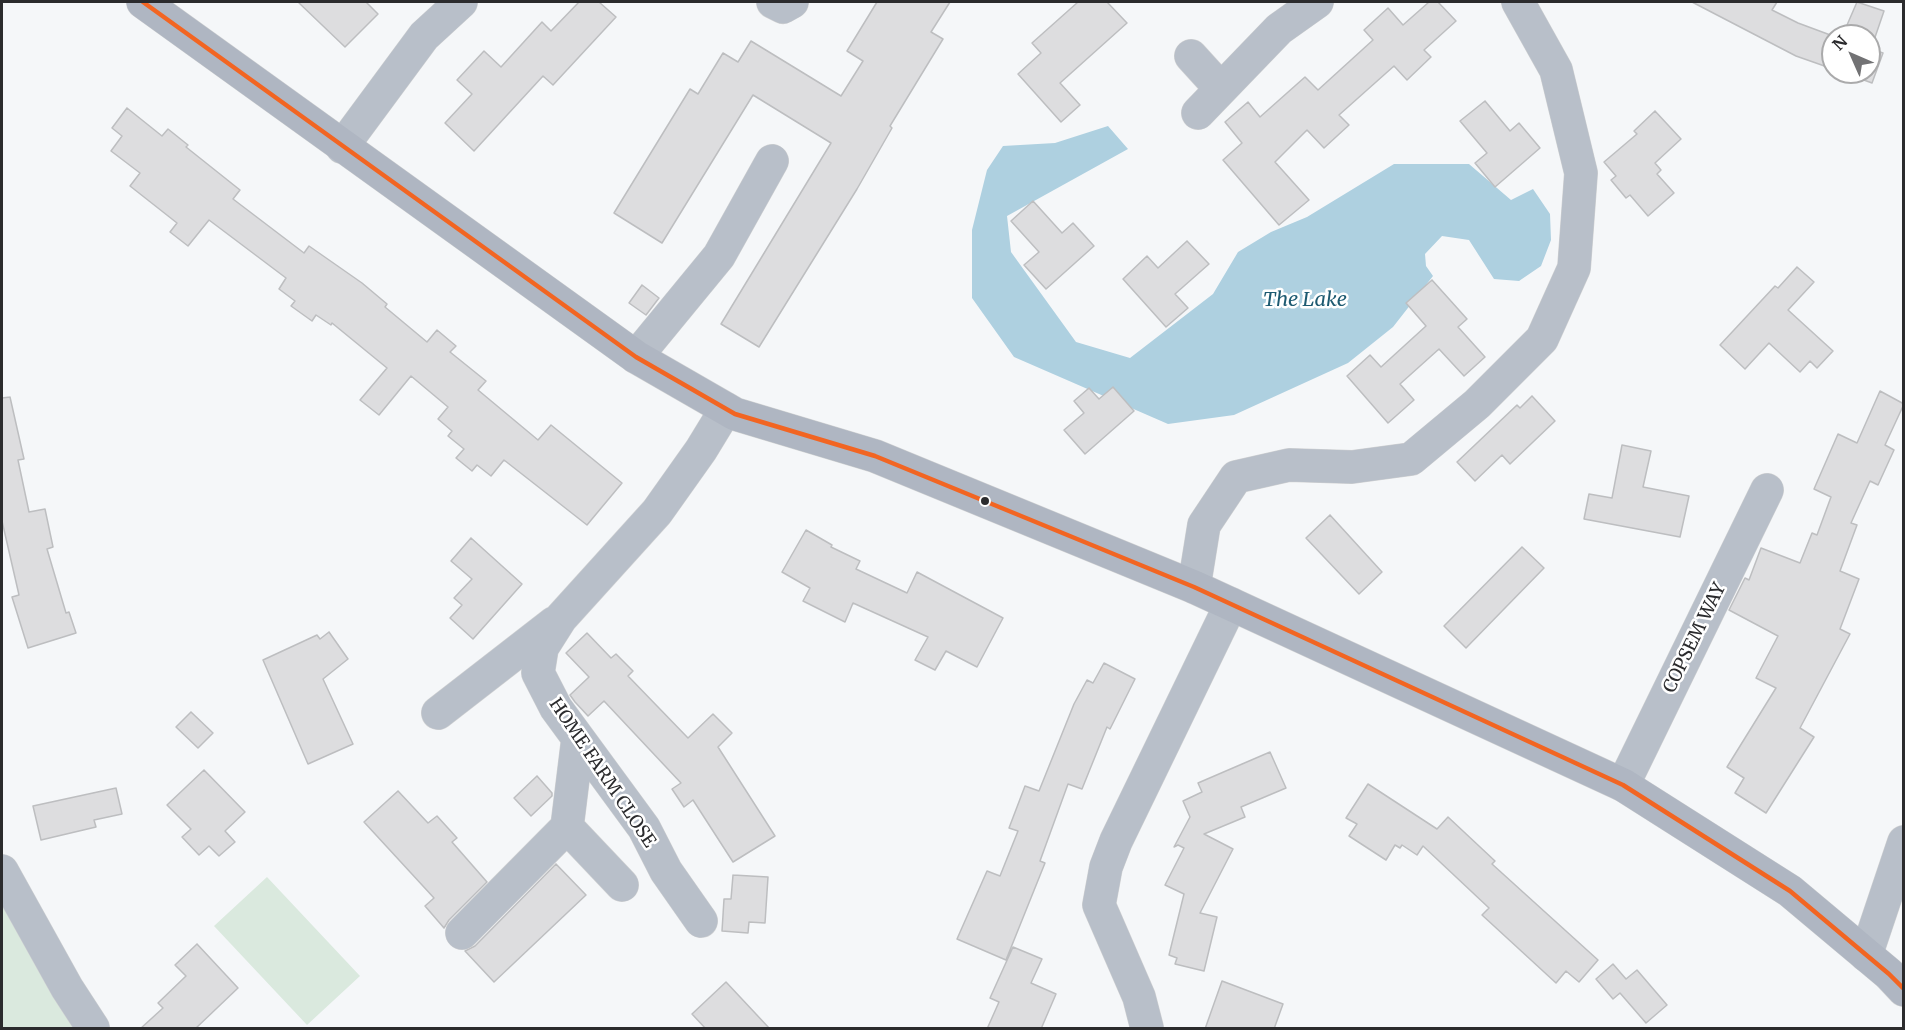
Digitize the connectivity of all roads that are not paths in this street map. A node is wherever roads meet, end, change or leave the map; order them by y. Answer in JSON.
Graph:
{"nodes":[{"id":1,"x":142,"y":2,"type":"edge"},
{"id":2,"x":460,"y":2,"type":"edge"},
{"id":3,"x":773,"y":2,"type":"edge"},
{"id":4,"x":792,"y":2,"type":"edge"},
{"id":5,"x":1317,"y":2,"type":"edge"},
{"id":6,"x":1518,"y":2,"type":"edge"},
{"id":7,"x":1191,"y":56,"type":"dead end"},
{"id":8,"x":1221,"y":89,"type":"junction"},
{"id":9,"x":1198,"y":113,"type":"dead end"},
{"id":10,"x":342,"y":147,"type":"junction"},
{"id":11,"x":772,"y":161,"type":"dead end"},
{"id":12,"x":636,"y":357,"type":"junction"},
{"id":13,"x":726,"y":409,"type":"junction"},
{"id":14,"x":1767,"y":490,"type":"dead end"},
{"id":15,"x":1194,"y":587,"type":"junction"},
{"id":16,"x":1231,"y":604,"type":"junction"},
{"id":17,"x":561,"y":618,"type":"junction"},
{"id":18,"x":438,"y":713,"type":"dead end"},
{"id":19,"x":578,"y":738,"type":"junction"},
{"id":20,"x":1623,"y":785,"type":"junction"},
{"id":21,"x":567,"y":827,"type":"junction"},
{"id":22,"x":1904,"y":842,"type":"edge"},
{"id":23,"x":2,"y":871,"type":"edge"},
{"id":24,"x":622,"y":885,"type":"dead end"},
{"id":25,"x":702,"y":921,"type":"dead end"},
{"id":26,"x":462,"y":933,"type":"dead end"},
{"id":27,"x":1866,"y":955,"type":"junction"},
{"id":28,"x":1904,"y":990,"type":"edge"},
{"id":29,"x":93,"y":1029,"type":"edge"},
{"id":30,"x":1147,"y":1029,"type":"edge"}],
"edges":[{"from":1,"to":10,"type":"main road"},
{"from":2,"to":10,"type":"street"},
{"from":3,"to":4,"type":"street"},
{"from":5,"to":8,"type":"street"},
{"from":6,"to":15,"type":"street"},
{"from":7,"to":8,"type":"street"},
{"from":8,"to":9,"type":"street"},
{"from":10,"to":12,"type":"main road"},
{"from":11,"to":12,"type":"street"},
{"from":12,"to":13,"type":"main road"},
{"from":13,"to":15,"type":"main road"},
{"from":13,"to":17,"type":"street","name":"HOME FARM CLOSE"},
{"from":14,"to":20,"type":"street","name":"COPSEM WAY"},
{"from":15,"to":16,"type":"main road"},
{"from":16,"to":20,"type":"main road"},
{"from":16,"to":30,"type":"street"},
{"from":17,"to":18,"type":"street","name":"HOME FARM CLOSE"},
{"from":17,"to":19,"type":"street","name":"HOME FARM CLOSE"},
{"from":19,"to":21,"type":"street"},
{"from":19,"to":25,"type":"street","name":"HOME FARM CLOSE"},
{"from":20,"to":27,"type":"main road"},
{"from":21,"to":24,"type":"street"},
{"from":21,"to":26,"type":"street"},
{"from":22,"to":27,"type":"street"},
{"from":23,"to":29,"type":"street"},
{"from":27,"to":28,"type":"main road"}]}
